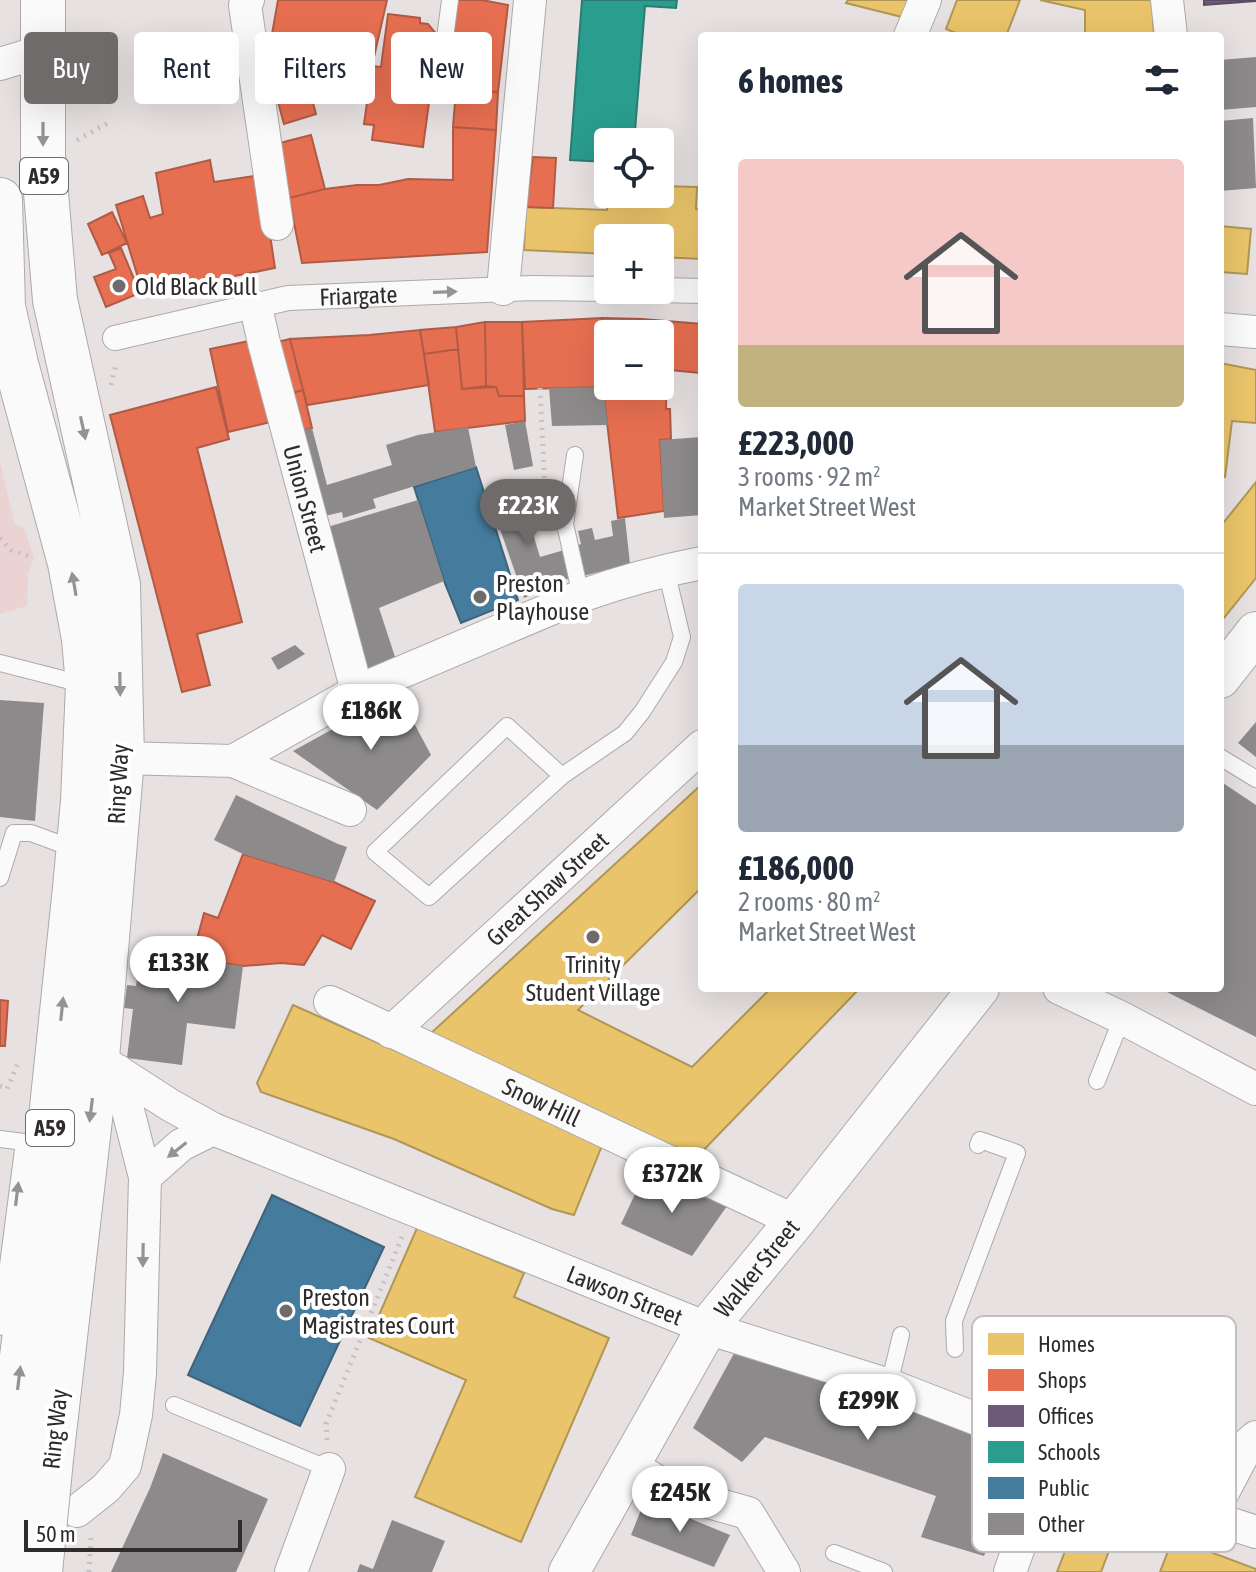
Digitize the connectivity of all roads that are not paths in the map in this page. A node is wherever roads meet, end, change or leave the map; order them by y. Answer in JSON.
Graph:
{"nodes":[{"id":1,"x":43,"y":0,"type":"edge"},
{"id":2,"x":248,"y":0,"type":"edge"},
{"id":3,"x":450,"y":0,"type":"edge"},
{"id":4,"x":530,"y":0,"type":"edge"},
{"id":5,"x":925,"y":0,"type":"edge"},
{"id":6,"x":1167,"y":0,"type":"edge"},
{"id":7,"x":43,"y":32,"type":"edge"},
{"id":8,"x":446,"y":32,"type":"edge"},
{"id":9,"x":912,"y":32,"type":"edge"},
{"id":10,"x":1171,"y":32,"type":"edge"},
{"id":11,"x":24,"y":57,"type":"edge"},
{"id":12,"x":0,"y":64,"type":"edge"},
{"id":13,"x":43,"y":104,"type":"edge"},
{"id":14,"x":0,"y":200,"type":"edge"},
{"id":15,"x":277,"y":224,"type":"dead end"},
{"id":16,"x":503,"y":289,"type":"junction"},
{"id":17,"x":594,"y":289,"type":"edge"},
{"id":18,"x":674,"y":290,"type":"edge"},
{"id":19,"x":698,"y":291,"type":"edge"},
{"id":20,"x":256,"y":307,"type":"junction"},
{"id":21,"x":1224,"y":329,"type":"edge"},
{"id":22,"x":1256,"y":332,"type":"edge"},
{"id":23,"x":115,"y":338,"type":"dead end"},
{"id":24,"x":575,"y":455,"type":"dead end"},
{"id":25,"x":698,"y":564,"type":"edge"},
{"id":26,"x":666,"y":570,"type":"junction"},
{"id":27,"x":581,"y":596,"type":"junction"},
{"id":28,"x":1256,"y":632,"type":"edge"},
{"id":29,"x":0,"y":663,"type":"edge"},
{"id":30,"x":1224,"y":673,"type":"edge"},
{"id":31,"x":88,"y":685,"type":"junction"},
{"id":32,"x":357,"y":691,"type":"junction"},
{"id":33,"x":698,"y":750,"type":"edge"},
{"id":34,"x":122,"y":758,"type":"junction"},
{"id":35,"x":1224,"y":759,"type":"edge"},
{"id":36,"x":233,"y":761,"type":"junction"},
{"id":37,"x":562,"y":776,"type":"junction"},
{"id":38,"x":1256,"y":779,"type":"edge"},
{"id":39,"x":350,"y":810,"type":"dead end"},
{"id":40,"x":78,"y":851,"type":"junction"},
{"id":41,"x":0,"y":878,"type":"edge"},
{"id":42,"x":976,"y":992,"type":"edge"},
{"id":43,"x":1067,"y":992,"type":"edge"},
{"id":44,"x":330,"y":1002,"type":"dead end"},
{"id":45,"x":1122,"y":1018,"type":"junction"},
{"id":46,"x":391,"y":1032,"type":"junction"},
{"id":47,"x":108,"y":1065,"type":"junction"},
{"id":48,"x":1097,"y":1081,"type":"dead end"},
{"id":49,"x":1256,"y":1089,"type":"edge"},
{"id":50,"x":213,"y":1129,"type":"junction"},
{"id":51,"x":0,"y":1139,"type":"edge"},
{"id":52,"x":978,"y":1145,"type":"dead end"},
{"id":53,"x":145,"y":1177,"type":"junction"},
{"id":54,"x":795,"y":1221,"type":"junction"},
{"id":55,"x":0,"y":1327,"type":"edge"},
{"id":56,"x":707,"y":1328,"type":"junction"},
{"id":57,"x":901,"y":1335,"type":"dead end"},
{"id":58,"x":955,"y":1349,"type":"dead end"},
{"id":59,"x":889,"y":1385,"type":"junction"},
{"id":60,"x":174,"y":1405,"type":"dead end"},
{"id":61,"x":972,"y":1417,"type":"edge"},
{"id":62,"x":1256,"y":1437,"type":"edge"},
{"id":63,"x":20,"y":1449,"type":"edge"},
{"id":64,"x":629,"y":1464,"type":"junction"},
{"id":65,"x":1236,"y":1468,"type":"edge"},
{"id":66,"x":329,"y":1469,"type":"joint"},
{"id":67,"x":84,"y":1518,"type":"road end"},
{"id":68,"x":1236,"y":1525,"type":"edge"},
{"id":69,"x":1256,"y":1532,"type":"edge"},
{"id":70,"x":1017,"y":1552,"type":"edge"},
{"id":71,"x":834,"y":1553,"type":"dead end"},
{"id":72,"x":1,"y":1572,"type":"edge"},
{"id":73,"x":40,"y":1572,"type":"edge"},
{"id":74,"x":291,"y":1572,"type":"edge"},
{"id":75,"x":569,"y":1572,"type":"edge"},
{"id":76,"x":784,"y":1572,"type":"edge"},
{"id":77,"x":884,"y":1572,"type":"edge"},
{"id":78,"x":1010,"y":1572,"type":"edge"}],
"edges":[{"from":1,"to":7,"type":"highway","name":"Ring Way","number":"A59"},
{"from":2,"to":15,"type":"street"},
{"from":3,"to":8,"type":"lane"},
{"from":4,"to":16,"type":"street"},
{"from":5,"to":9,"type":"street"},
{"from":6,"to":10,"type":"street"},
{"from":11,"to":12,"type":"street"},
{"from":13,"to":34,"type":"highway","name":"Ring Way","number":"A59","one_way":true},
{"from":31,"to":14,"type":"highway","name":"Ring Way","number":"A59","one_way":true},
{"from":16,"to":17,"type":"street","name":"Friargate"},
{"from":20,"to":16,"type":"street","name":"Friargate","one_way":true},
{"from":18,"to":19,"type":"street"},
{"from":20,"to":23,"type":"street","name":"Friargate"},
{"from":20,"to":32,"type":"street","name":"Union Street"},
{"from":21,"to":22,"type":"street"},
{"from":24,"to":27,"type":"lane"},
{"from":25,"to":26,"type":"street"},
{"from":26,"to":27,"type":"street"},
{"from":26,"to":37,"type":"lane"},
{"from":27,"to":32,"type":"street"},
{"from":28,"to":30,"type":"street"},
{"from":29,"to":31,"type":"lane"},
{"from":31,"to":40,"type":"highway","name":"Ring Way","number":"A59"},
{"from":32,"to":36,"type":"street"},
{"from":33,"to":46,"type":"street","name":"Great Shaw Street"},
{"from":34,"to":36,"type":"street"},
{"from":34,"to":47,"type":"highway","name":"Ring Way","number":"A59"},
{"from":35,"to":38,"type":"lane"},
{"from":36,"to":39,"type":"street"},
{"from":37,"to":37,"type":"lane"},
{"from":40,"to":41,"type":"lane"},
{"from":63,"to":40,"type":"highway","name":"Ring Way","number":"A59","one_way":true},
{"from":42,"to":54,"type":"street","name":"Walker Street"},
{"from":43,"to":45,"type":"street"},
{"from":44,"to":46,"type":"street","name":"Snow Hill"},
{"from":45,"to":48,"type":"lane"},
{"from":45,"to":49,"type":"street"},
{"from":46,"to":54,"type":"street","name":"Snow Hill"},
{"from":47,"to":50,"type":"street","name":"Lawson Street"},
{"from":47,"to":53,"type":"street"},
{"from":47,"to":63,"type":"highway","name":"Ring Way","number":"A59","one_way":true},
{"from":50,"to":53,"type":"street","one_way":true},
{"from":50,"to":56,"type":"street","name":"Lawson Street"},
{"from":55,"to":51,"type":"lane","one_way":true},
{"from":52,"to":58,"type":"lane"},
{"from":53,"to":67,"type":"street","one_way":true},
{"from":54,"to":56,"type":"street","name":"Walker Street"},
{"from":56,"to":59,"type":"street","name":"Lawson Street"},
{"from":56,"to":64,"type":"street","name":"Walker Street"},
{"from":57,"to":59,"type":"lane"},
{"from":59,"to":61,"type":"street","name":"Lawson Street"},
{"from":60,"to":66,"type":"lane"},
{"from":62,"to":65,"type":"street"},
{"from":63,"to":72,"type":"highway","name":"Ring Way","number":"A59","bridge":true},
{"from":63,"to":73,"type":"highway","name":"Ring Way","number":"A59","bridge":true},
{"from":64,"to":75,"type":"street","name":"Walker Street"},
{"from":64,"to":76,"type":"street"},
{"from":66,"to":74,"type":"street"},
{"from":68,"to":69,"type":"street","name":"Lawson Street"},
{"from":70,"to":78,"type":"street"},
{"from":71,"to":77,"type":"lane"}]}
